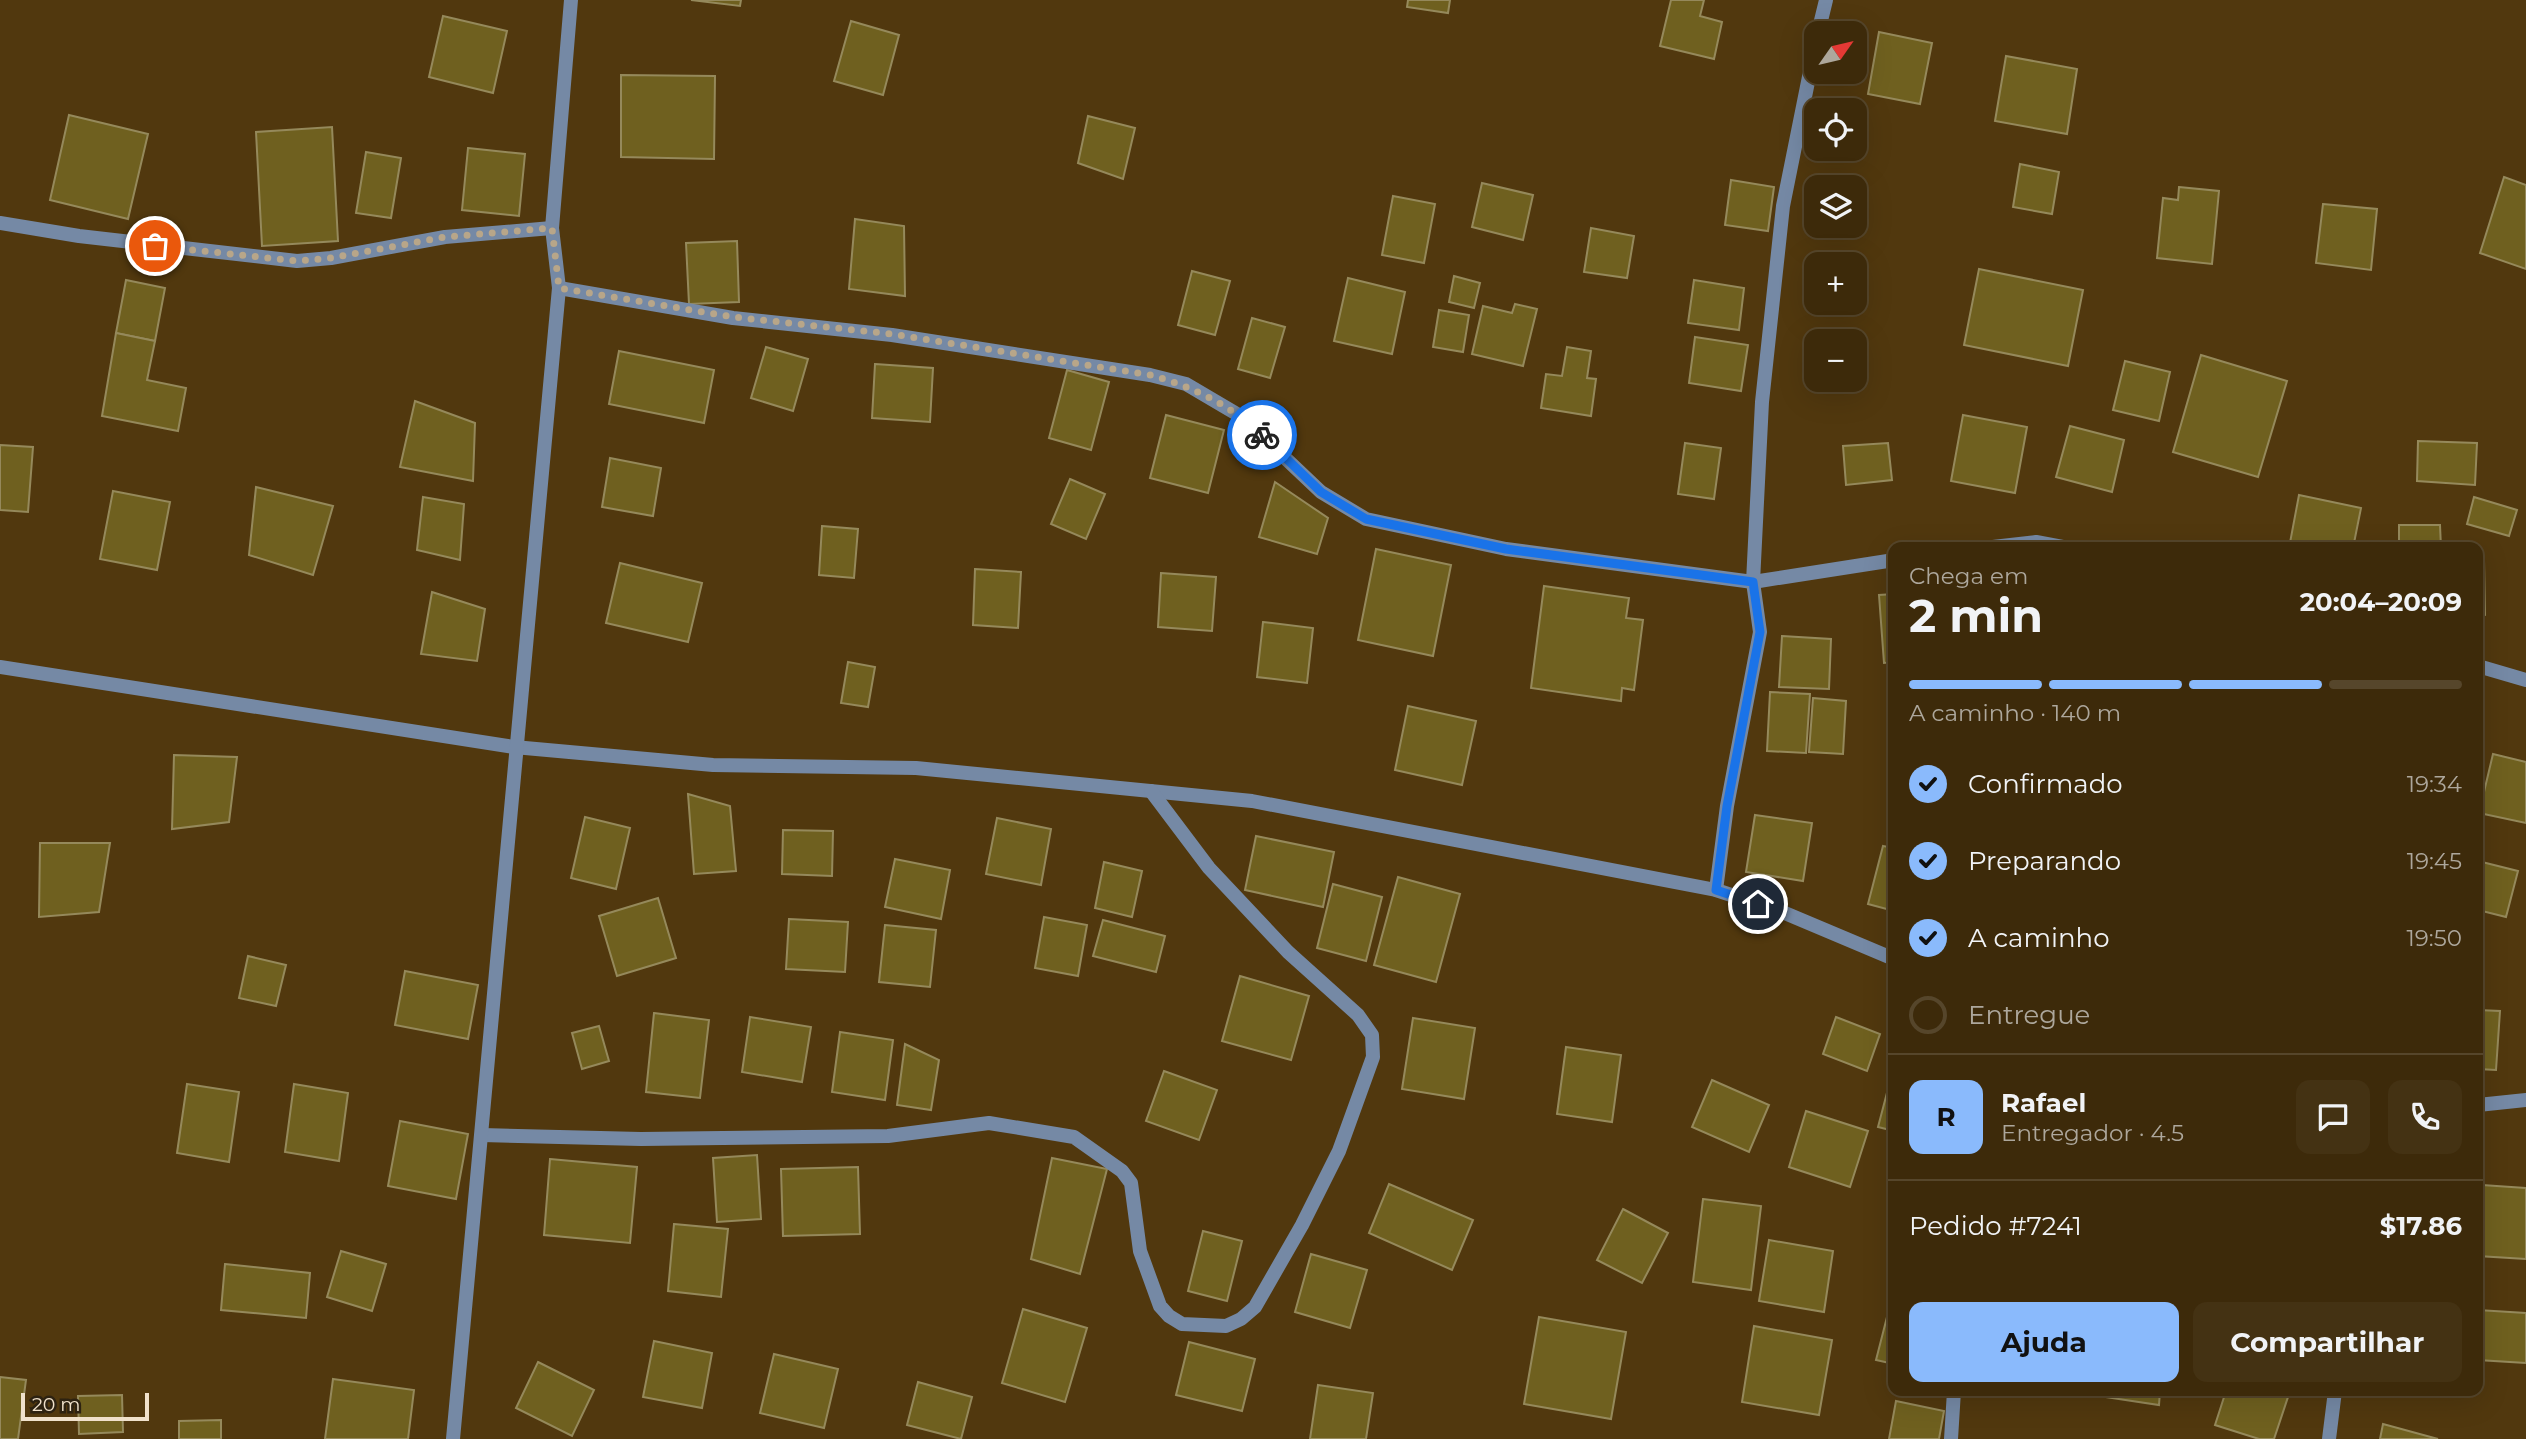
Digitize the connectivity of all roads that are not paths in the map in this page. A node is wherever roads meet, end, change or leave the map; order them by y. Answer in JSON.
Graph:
{"nodes":[{"id":1,"x":571,"y":0,"type":"edge"},
{"id":2,"x":1826,"y":0,"type":"edge"},
{"id":3,"x":1821,"y":21,"type":"edge"},
{"id":4,"x":1808,"y":84,"type":"edge"},
{"id":5,"x":0,"y":223,"type":"edge"},
{"id":6,"x":552,"y":228,"type":"junction"},
{"id":7,"x":559,"y":288,"type":"junction"},
{"id":8,"x":1888,"y":561,"type":"edge"},
{"id":9,"x":1753,"y":582,"type":"junction"},
{"id":10,"x":0,"y":667,"type":"edge"},
{"id":11,"x":2483,"y":667,"type":"edge"},
{"id":12,"x":2526,"y":680,"type":"edge"},
{"id":13,"x":514,"y":747,"type":"junction"},
{"id":14,"x":1151,"y":791,"type":"junction"},
{"id":15,"x":1716,"y":890,"type":"junction"},
{"id":16,"x":1888,"y":956,"type":"edge"},
{"id":17,"x":2526,"y":1100,"type":"edge"},
{"id":18,"x":2483,"y":1104,"type":"edge"},
{"id":19,"x":482,"y":1135,"type":"junction"},
{"id":20,"x":1954,"y":1396,"type":"edge"},
{"id":21,"x":2334,"y":1396,"type":"edge"},
{"id":22,"x":453,"y":1439,"type":"edge"},
{"id":23,"x":1951,"y":1439,"type":"edge"},
{"id":24,"x":2329,"y":1439,"type":"edge"}],
"edges":[{"from":1,"to":6,"type":"street"},
{"from":2,"to":3,"type":"street"},
{"from":4,"to":9,"type":"street"},
{"from":5,"to":6,"type":"street"},
{"from":6,"to":7,"type":"street"},
{"from":7,"to":9,"type":"street"},
{"from":7,"to":13,"type":"street"},
{"from":8,"to":9,"type":"street"},
{"from":9,"to":15,"type":"street"},
{"from":10,"to":13,"type":"street"},
{"from":11,"to":12,"type":"street"},
{"from":13,"to":14,"type":"street"},
{"from":13,"to":19,"type":"street"},
{"from":14,"to":15,"type":"street"},
{"from":14,"to":19,"type":"street"},
{"from":15,"to":16,"type":"street"},
{"from":17,"to":18,"type":"street"},
{"from":19,"to":22,"type":"street"},
{"from":20,"to":23,"type":"street"},
{"from":21,"to":24,"type":"street"}]}
